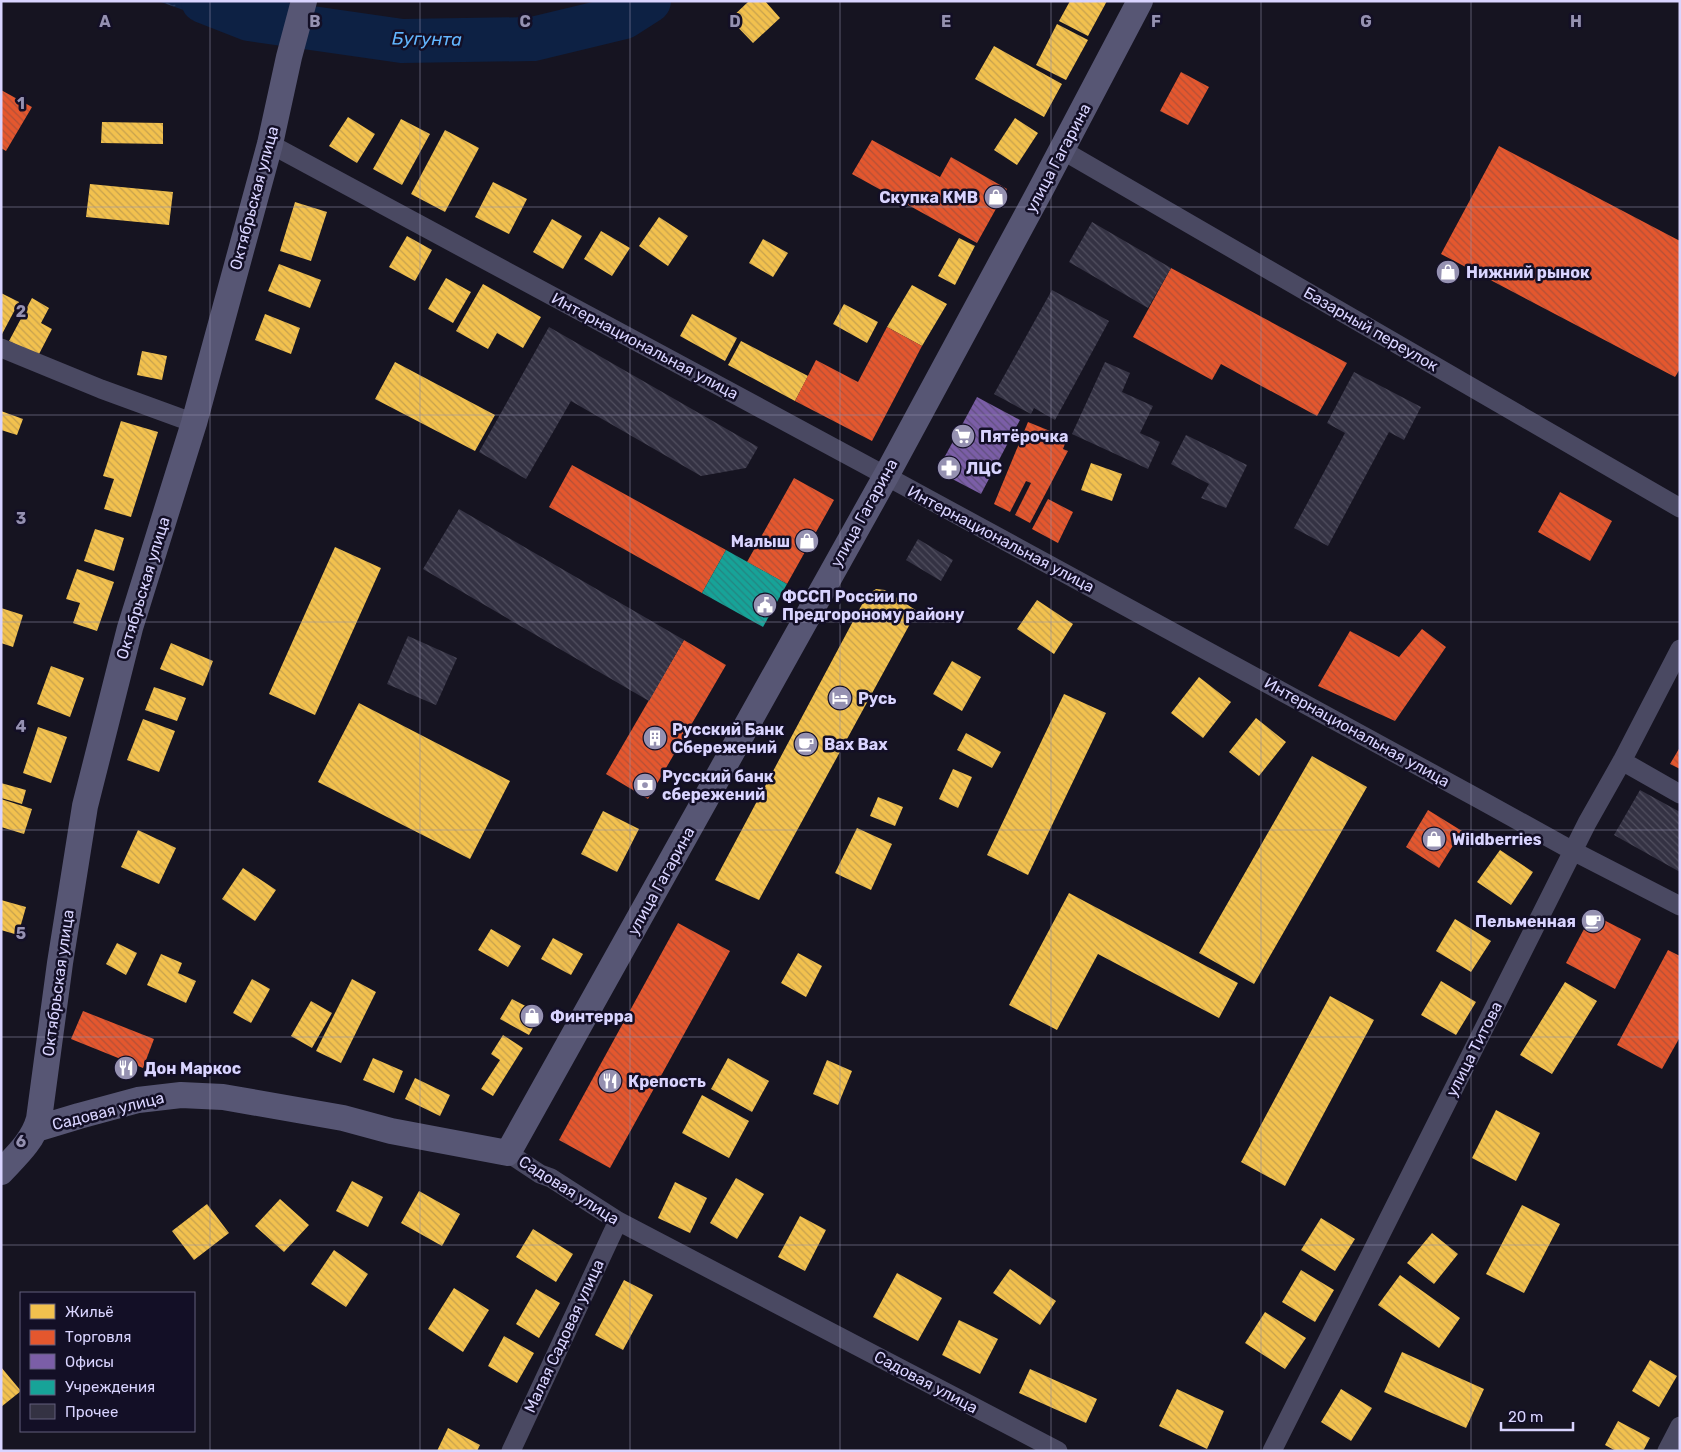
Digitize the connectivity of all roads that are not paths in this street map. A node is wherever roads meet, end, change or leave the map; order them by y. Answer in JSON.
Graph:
{"nodes":[{"id":1,"x":304,"y":1,"type":"edge"},
{"id":2,"x":1140,"y":1,"type":"edge"},
{"id":3,"x":270,"y":144,"type":"junction"},
{"id":4,"x":1062,"y":150,"type":"junction"},
{"id":5,"x":1,"y":348,"type":"edge"},
{"id":6,"x":194,"y":423,"type":"junction"},
{"id":7,"x":886,"y":476,"type":"junction"},
{"id":8,"x":1680,"y":508,"type":"edge"},
{"id":9,"x":1680,"y":649,"type":"edge"},
{"id":10,"x":1622,"y":761,"type":"junction"},
{"id":11,"x":1680,"y":794,"type":"edge"},
{"id":12,"x":1573,"y":851,"type":"junction"},
{"id":13,"x":1680,"y":906,"type":"edge"},
{"id":14,"x":36,"y":1129,"type":"junction"},
{"id":15,"x":508,"y":1153,"type":"junction"},
{"id":16,"x":1,"y":1172,"type":"edge"},
{"id":17,"x":618,"y":1221,"type":"junction"},
{"id":18,"x":1680,"y":1426,"type":"edge"},
{"id":19,"x":511,"y":1451,"type":"edge"},
{"id":20,"x":1058,"y":1451,"type":"edge"},
{"id":21,"x":1272,"y":1451,"type":"edge"},
{"id":22,"x":1667,"y":1451,"type":"edge"}],
"edges":[{"from":1,"to":3,"type":"street","name":"Октябрьская улица"},
{"from":2,"to":4,"type":"street","name":"улица Гагарина"},
{"from":3,"to":6,"type":"street","name":"Октябрьская улица"},
{"from":3,"to":7,"type":"street","name":"Интернациональная улица"},
{"from":4,"to":7,"type":"street","name":"улица Гагарина"},
{"from":4,"to":8,"type":"street","name":"Базарный переулок"},
{"from":5,"to":6,"type":"street"},
{"from":6,"to":14,"type":"street","name":"Октябрьская улица"},
{"from":7,"to":12,"type":"street","name":"Интернациональная улица"},
{"from":7,"to":15,"type":"street","name":"улица Гагарина"},
{"from":9,"to":10,"type":"street","name":"улица Титова"},
{"from":10,"to":11,"type":"street"},
{"from":10,"to":12,"type":"street","name":"улица Титова"},
{"from":12,"to":13,"type":"street","name":"Интернациональная улица"},
{"from":12,"to":21,"type":"street","name":"улица Титова"},
{"from":14,"to":15,"type":"street","name":"Садовая улица"},
{"from":14,"to":16,"type":"street","name":"Октябрьская улица"},
{"from":15,"to":17,"type":"street","name":"Садовая улица"},
{"from":17,"to":19,"type":"street","name":"Малая Садовая улица"},
{"from":17,"to":20,"type":"street","name":"Садовая улица"},
{"from":18,"to":22,"type":"street"}]}
